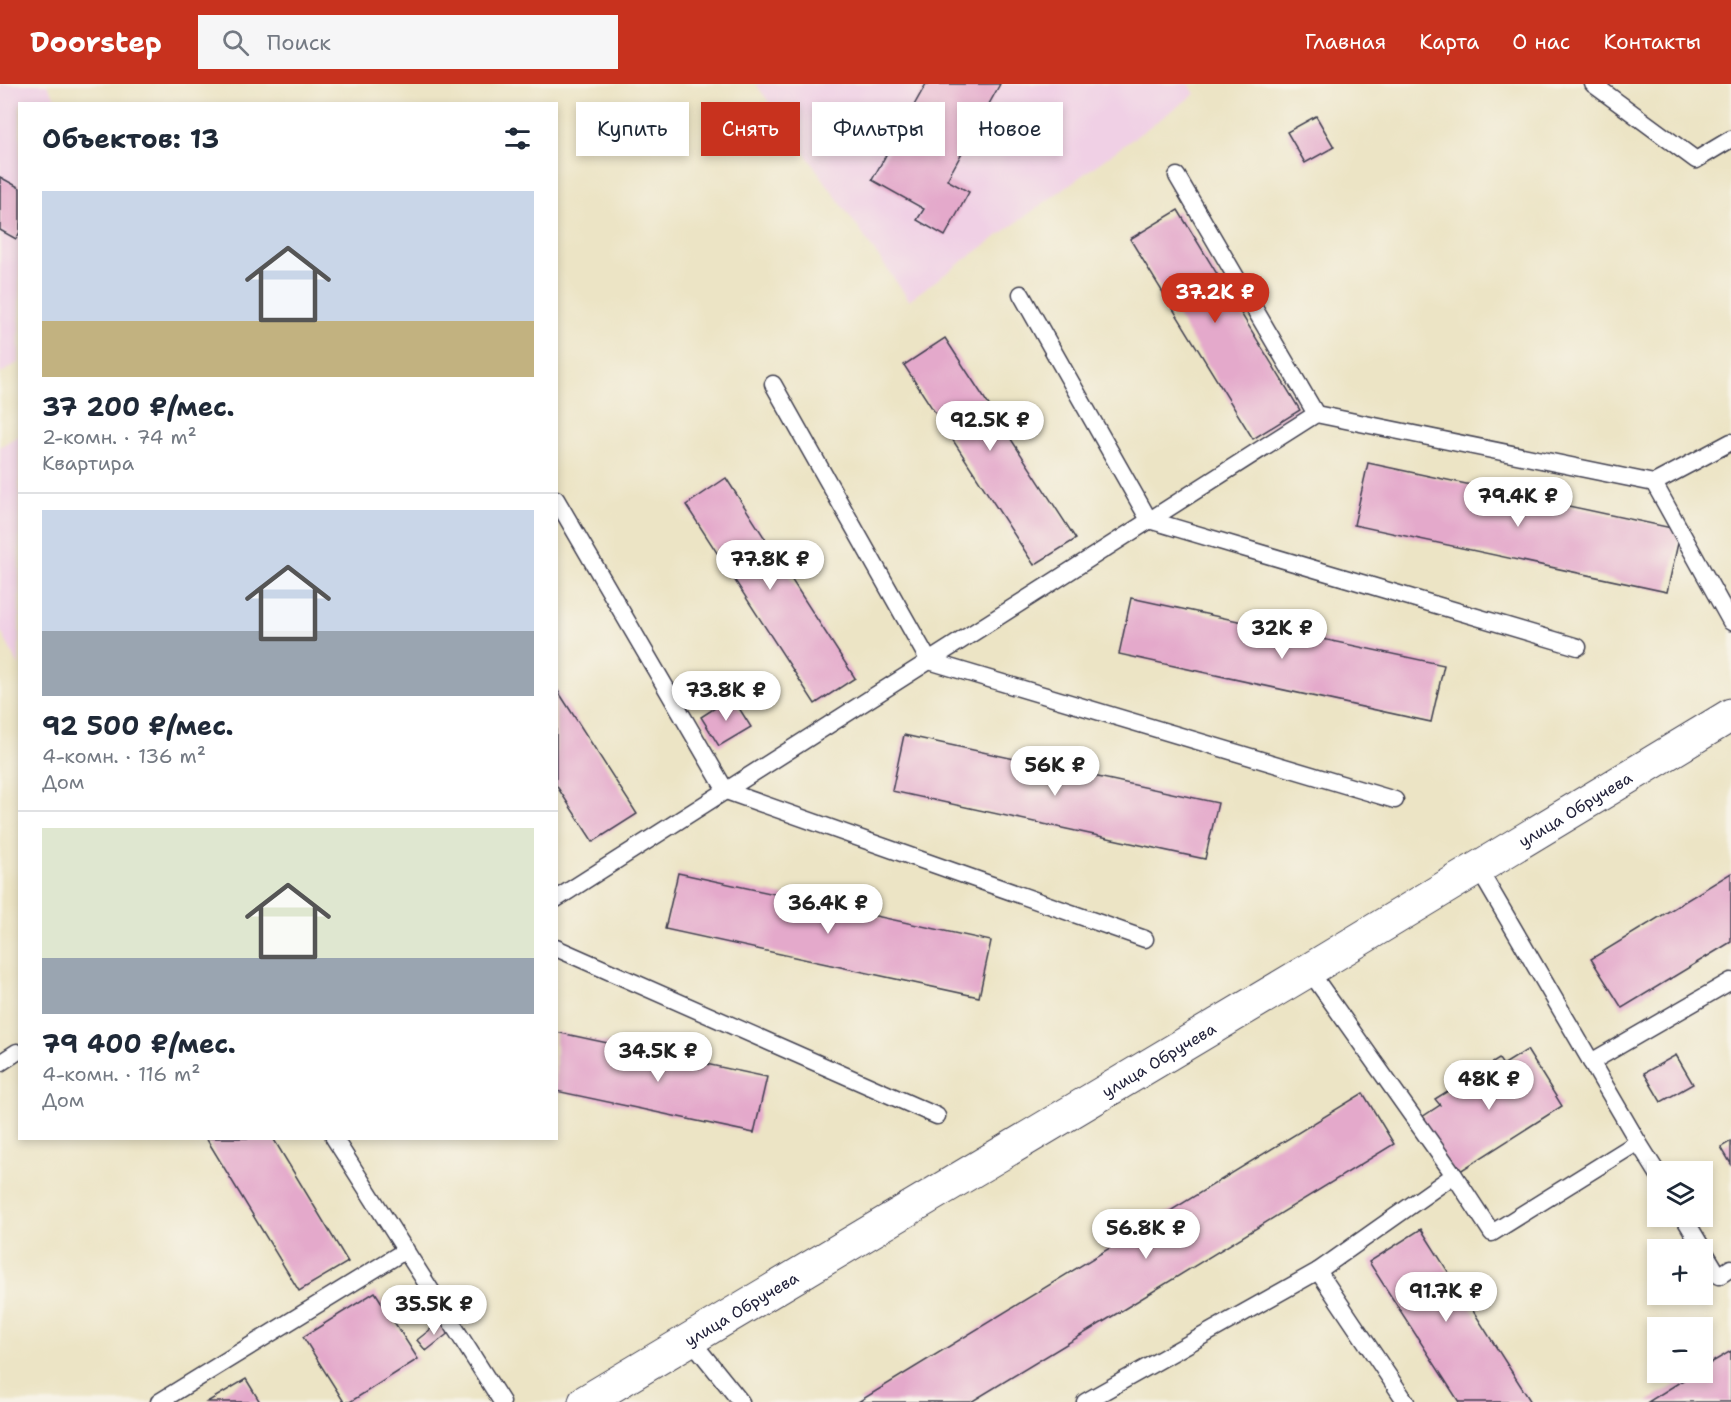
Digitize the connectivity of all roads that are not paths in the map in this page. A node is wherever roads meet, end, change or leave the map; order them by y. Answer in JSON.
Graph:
{"nodes":[{"id":1,"x":1593,"y":84,"type":"edge"},
{"id":2,"x":1731,"y":139,"type":"edge"},
{"id":3,"x":1177,"y":176,"type":"dead end"},
{"id":4,"x":1021,"y":294,"type":"dead end"},
{"id":5,"x":773,"y":384,"type":"dead end"},
{"id":6,"x":1316,"y":414,"type":"junction"},
{"id":7,"x":1731,"y":442,"type":"edge"},
{"id":8,"x":1654,"y":483,"type":"junction"},
{"id":9,"x":558,"y":502,"type":"edge"},
{"id":10,"x":1149,"y":520,"type":"junction"},
{"id":11,"x":1731,"y":622,"type":"edge"},
{"id":12,"x":1578,"y":647,"type":"dead end"},
{"id":13,"x":929,"y":661,"type":"junction"},
{"id":14,"x":1731,"y":715,"type":"edge"},
{"id":15,"x":726,"y":791,"type":"junction"},
{"id":16,"x":1395,"y":800,"type":"dead end"},
{"id":17,"x":1478,"y":868,"type":"junction"},
{"id":18,"x":558,"y":898,"type":"edge"},
{"id":19,"x":1145,"y":939,"type":"dead end"},
{"id":20,"x":558,"y":949,"type":"edge"},
{"id":21,"x":1309,"y":970,"type":"junction"},
{"id":22,"x":1731,"y":981,"type":"edge"},
{"id":23,"x":17,"y":1052,"type":"dead end"},
{"id":24,"x":1591,"y":1062,"type":"junction"},
{"id":25,"x":0,"y":1063,"type":"edge"},
{"id":26,"x":937,"y":1116,"type":"dead end"},
{"id":27,"x":335,"y":1140,"type":"edge"},
{"id":28,"x":1638,"y":1142,"type":"junction"},
{"id":29,"x":1650,"y":1161,"type":"edge"},
{"id":30,"x":1454,"y":1175,"type":"junction"},
{"id":31,"x":1690,"y":1227,"type":"edge"},
{"id":32,"x":406,"y":1250,"type":"junction"},
{"id":33,"x":1731,"y":1268,"type":"edge"},
{"id":34,"x":1318,"y":1271,"type":"junction"},
{"id":35,"x":691,"y":1340,"type":"junction"},
{"id":36,"x":159,"y":1402,"type":"edge"},
{"id":37,"x":502,"y":1402,"type":"edge"},
{"id":38,"x":585,"y":1402,"type":"edge"},
{"id":39,"x":741,"y":1402,"type":"edge"},
{"id":40,"x":1085,"y":1402,"type":"edge"},
{"id":41,"x":1406,"y":1402,"type":"edge"}],
"edges":[{"from":1,"to":2,"type":"lane"},
{"from":3,"to":6,"type":"lane"},
{"from":4,"to":10,"type":"lane"},
{"from":5,"to":13,"type":"lane"},
{"from":6,"to":8,"type":"lane"},
{"from":6,"to":10,"type":"lane"},
{"from":7,"to":8,"type":"lane"},
{"from":8,"to":11,"type":"lane"},
{"from":9,"to":15,"type":"lane"},
{"from":10,"to":12,"type":"lane"},
{"from":10,"to":13,"type":"lane"},
{"from":13,"to":15,"type":"lane"},
{"from":13,"to":16,"type":"lane"},
{"from":14,"to":17,"type":"main road","name":"улица Обручева"},
{"from":15,"to":18,"type":"lane"},
{"from":15,"to":19,"type":"lane"},
{"from":17,"to":21,"type":"main road","name":"улица Обручева"},
{"from":17,"to":24,"type":"lane"},
{"from":20,"to":26,"type":"lane"},
{"from":21,"to":30,"type":"lane"},
{"from":21,"to":35,"type":"main road","name":"улица Обручева"},
{"from":22,"to":24,"type":"lane"},
{"from":23,"to":25,"type":"lane"},
{"from":24,"to":28,"type":"lane"},
{"from":27,"to":32,"type":"lane"},
{"from":28,"to":29,"type":"lane"},
{"from":28,"to":30,"type":"lane"},
{"from":30,"to":34,"type":"lane"},
{"from":31,"to":33,"type":"lane"},
{"from":32,"to":36,"type":"lane"},
{"from":32,"to":37,"type":"lane"},
{"from":34,"to":40,"type":"lane"},
{"from":34,"to":41,"type":"lane"},
{"from":35,"to":38,"type":"main road","name":"улица Обручева"},
{"from":35,"to":39,"type":"lane"}]}
